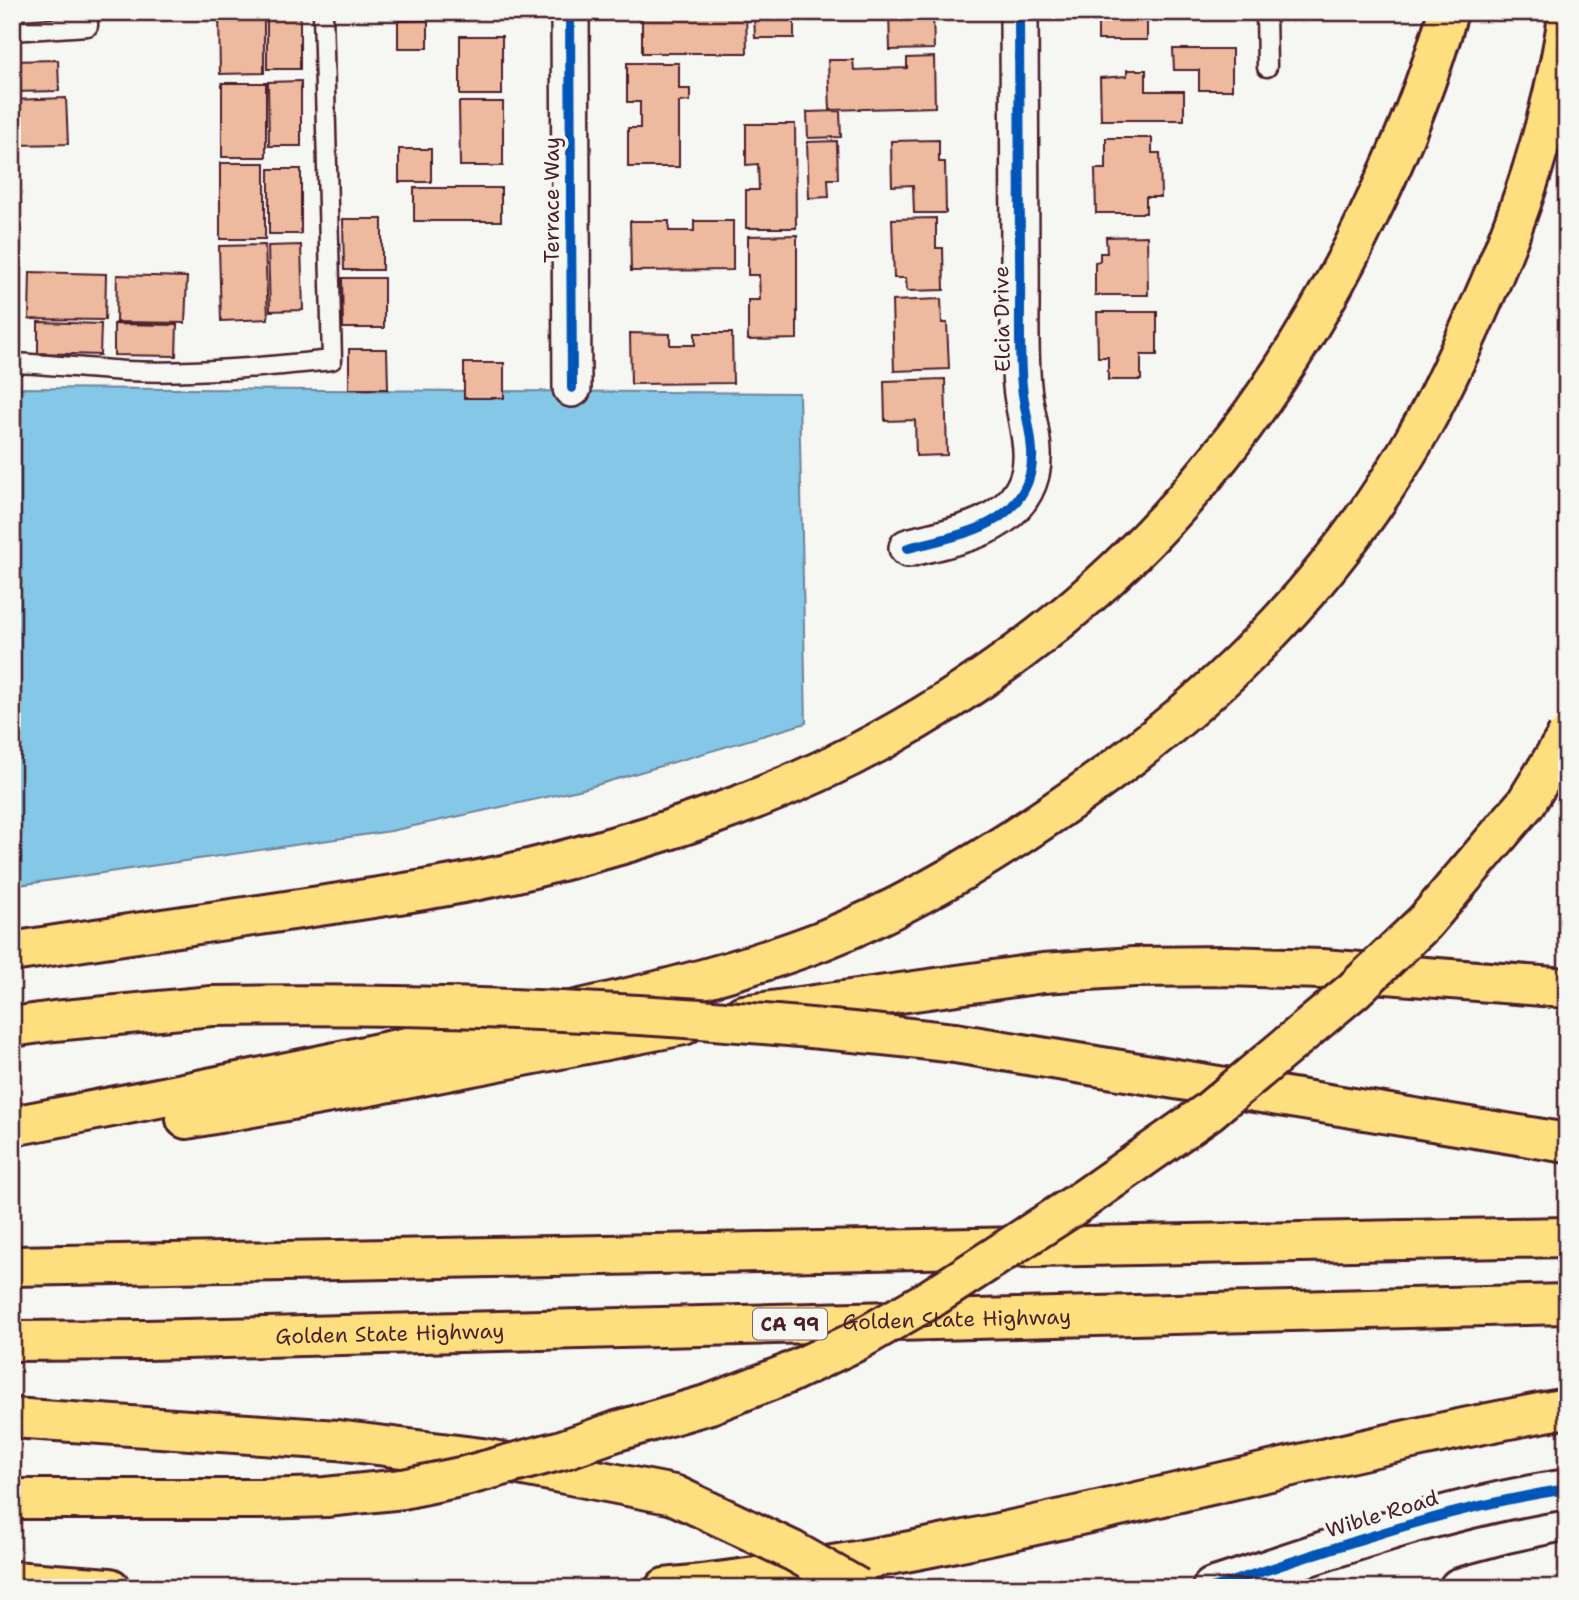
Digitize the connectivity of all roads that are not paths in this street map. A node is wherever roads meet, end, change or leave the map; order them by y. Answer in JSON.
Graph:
{"nodes":[{"id":1,"x":323,"y":12,"type":"edge"},
{"id":2,"x":570,"y":12,"type":"edge"},
{"id":3,"x":1019,"y":12,"type":"edge"},
{"id":4,"x":1266,"y":12,"type":"edge"},
{"id":5,"x":1448,"y":12,"type":"edge"},
{"id":6,"x":88,"y":19,"type":"edge"},
{"id":7,"x":1567,"y":24,"type":"edge"},
{"id":8,"x":12,"y":30,"type":"edge"},
{"id":9,"x":1267,"y":67,"type":"dead end"},
{"id":10,"x":12,"y":363,"type":"edge"},
{"id":11,"x":572,"y":388,"type":"dead end"},
{"id":12,"x":908,"y":548,"type":"dead end"},
{"id":13,"x":1567,"y":736,"type":"edge"},
{"id":14,"x":12,"y":952,"type":"edge"},
{"id":15,"x":1567,"y":988,"type":"edge"},
{"id":16,"x":12,"y":1027,"type":"edge"},
{"id":17,"x":12,"y":1126,"type":"edge"},
{"id":18,"x":1567,"y":1143,"type":"edge"},
{"id":19,"x":12,"y":1146,"type":"edge"},
{"id":20,"x":1567,"y":1237,"type":"edge"},
{"id":21,"x":12,"y":1266,"type":"edge"},
{"id":22,"x":1567,"y":1304,"type":"edge"},
{"id":23,"x":12,"y":1341,"type":"edge"},
{"id":24,"x":1567,"y":1408,"type":"edge"},
{"id":25,"x":12,"y":1418,"type":"edge"},
{"id":26,"x":1567,"y":1489,"type":"edge"},
{"id":27,"x":12,"y":1499,"type":"edge"},
{"id":28,"x":1567,"y":1562,"type":"edge"},
{"id":29,"x":12,"y":1581,"type":"edge"},
{"id":30,"x":110,"y":1588,"type":"edge"},
{"id":31,"x":665,"y":1588,"type":"edge"},
{"id":32,"x":858,"y":1588,"type":"edge"},
{"id":33,"x":1212,"y":1588,"type":"edge"},
{"id":34,"x":1459,"y":1588,"type":"edge"}],
"edges":[{"from":1,"to":10,"type":"lane"},
{"from":2,"to":11,"type":"street","name":"Terrace Way"},
{"from":3,"to":12,"type":"street","name":"Elcia Drive"},
{"from":4,"to":9,"type":"lane"},
{"from":5,"to":14,"type":"highway"},
{"from":6,"to":8,"type":"lane"},
{"from":7,"to":17,"type":"highway"},
{"from":13,"to":27,"type":"highway","bridge":true},
{"from":15,"to":19,"type":"highway"},
{"from":16,"to":18,"type":"highway","bridge":true},
{"from":20,"to":21,"type":"highway"},
{"from":22,"to":23,"type":"highway","name":"Golden State Highway","number":"CA 99"},
{"from":24,"to":31,"type":"highway"},
{"from":25,"to":32,"type":"highway","bridge":true},
{"from":26,"to":33,"type":"street","name":"Wible Road"},
{"from":28,"to":34,"type":"street"},
{"from":29,"to":30,"type":"highway"}]}
